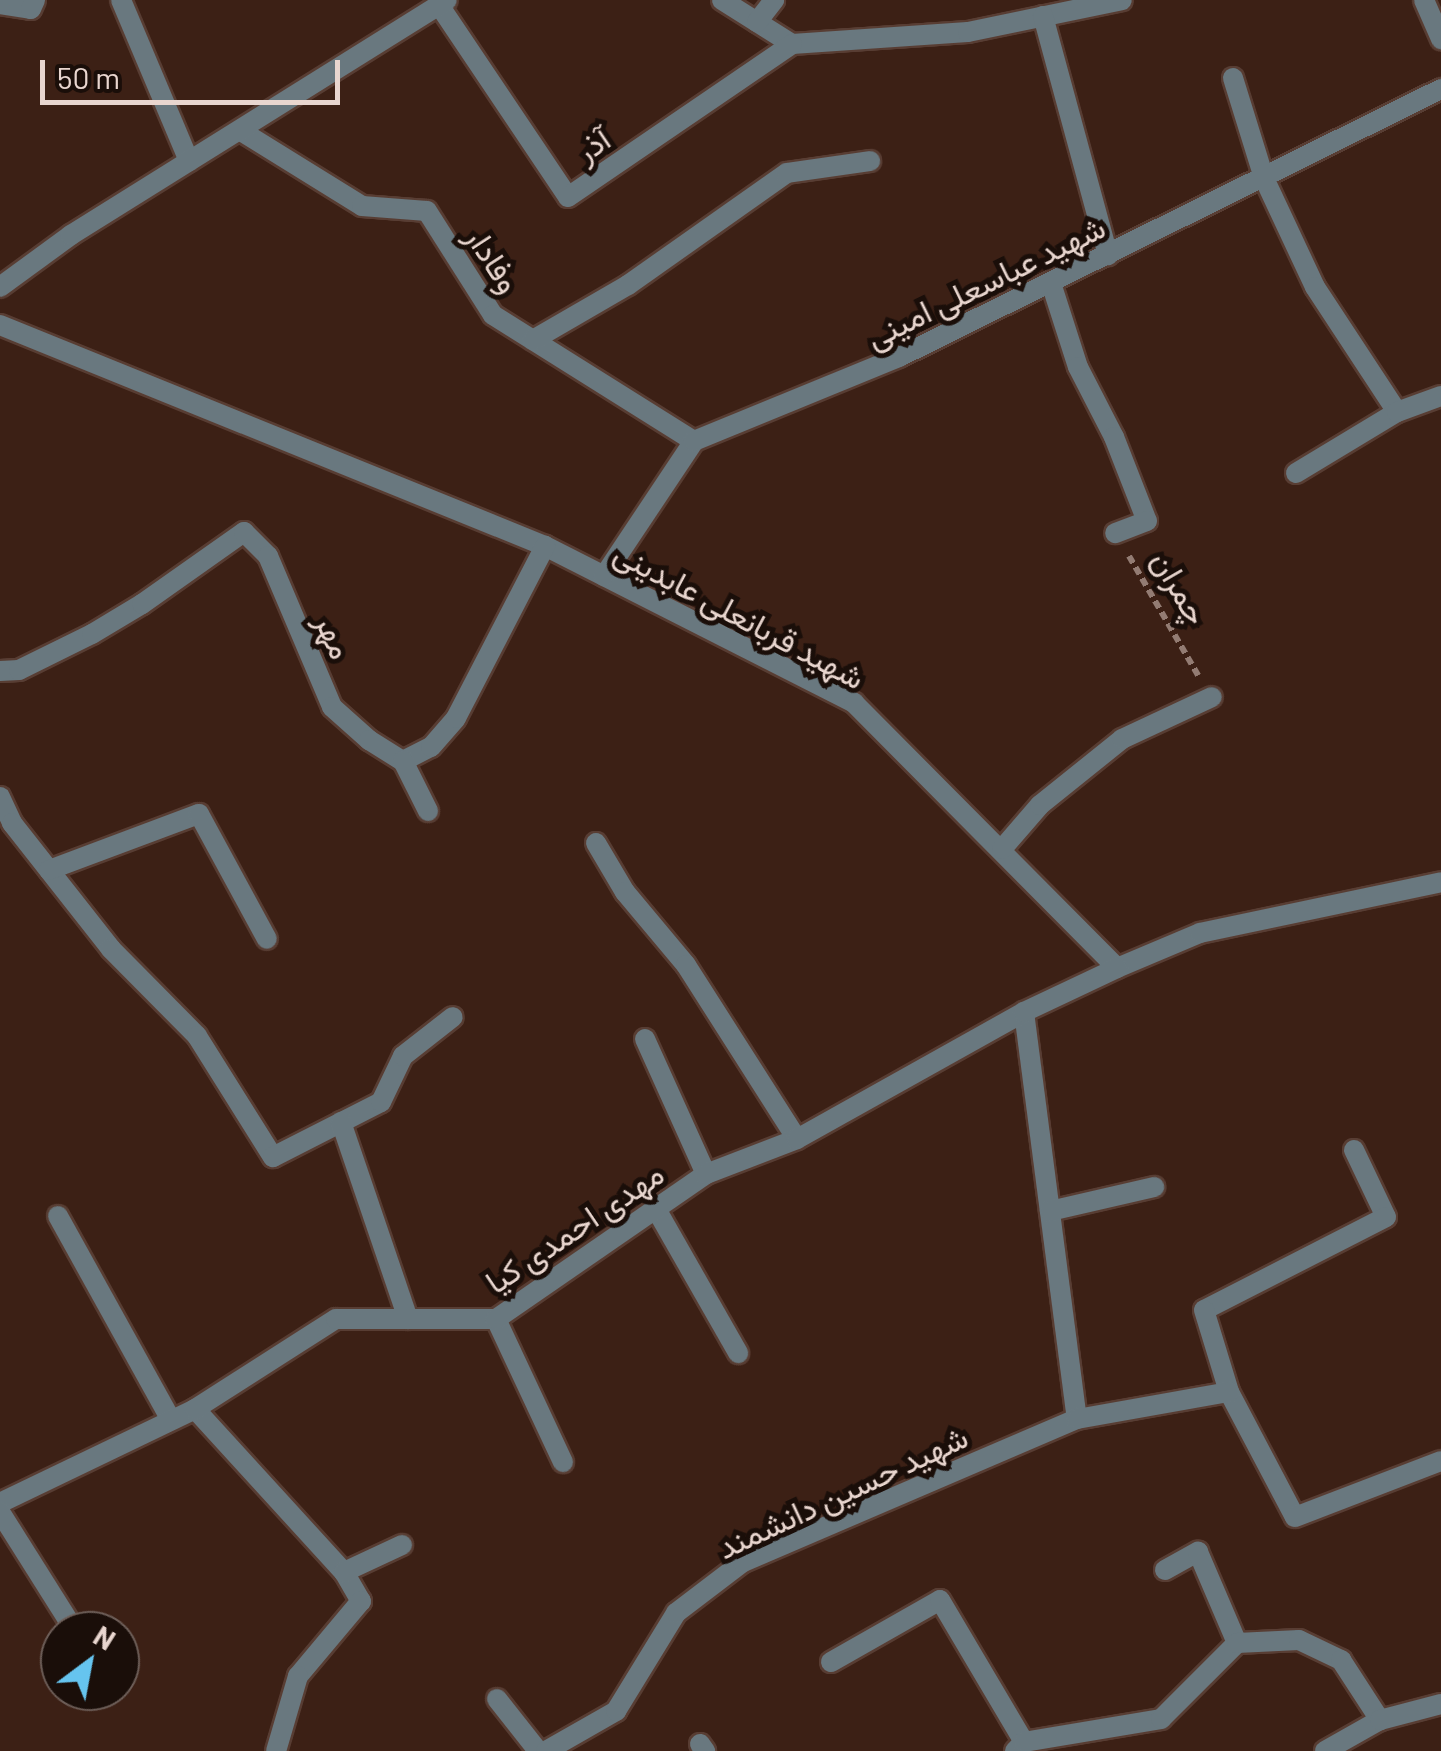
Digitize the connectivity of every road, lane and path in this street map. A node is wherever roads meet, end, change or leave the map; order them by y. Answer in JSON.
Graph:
{"nodes":[{"id":1,"x":36,"y":0,"type":"edge"},
{"id":2,"x":121,"y":0,"type":"edge"},
{"id":3,"x":722,"y":0,"type":"edge"},
{"id":4,"x":774,"y":0,"type":"edge"},
{"id":5,"x":1122,"y":0,"type":"edge"},
{"id":6,"x":1424,"y":0,"type":"edge"},
{"id":7,"x":443,"y":3,"type":"edge"},
{"id":8,"x":0,"y":4,"type":"edge"},
{"id":9,"x":1044,"y":16,"type":"junction"},
{"id":10,"x":758,"y":22,"type":"junction"},
{"id":11,"x":1441,"y":39,"type":"edge"},
{"id":12,"x":792,"y":44,"type":"junction"},
{"id":13,"x":1233,"y":78,"type":"dead end"},
{"id":14,"x":1441,"y":89,"type":"edge"},
{"id":15,"x":241,"y":132,"type":"junction"},
{"id":16,"x":189,"y":161,"type":"junction"},
{"id":17,"x":870,"y":161,"type":"dead end"},
{"id":18,"x":1264,"y":178,"type":"junction"},
{"id":19,"x":1108,"y":255,"type":"junction"},
{"id":20,"x":1050,"y":283,"type":"junction"},
{"id":21,"x":0,"y":287,"type":"edge"},
{"id":22,"x":0,"y":325,"type":"edge"},
{"id":23,"x":533,"y":340,"type":"junction"},
{"id":24,"x":1441,"y":396,"type":"edge"},
{"id":25,"x":1397,"y":412,"type":"junction"},
{"id":26,"x":694,"y":441,"type":"junction"},
{"id":27,"x":1296,"y":473,"type":"dead end"},
{"id":28,"x":1115,"y":532,"type":"joint"},
{"id":29,"x":544,"y":546,"type":"junction"},
{"id":30,"x":604,"y":576,"type":"junction"},
{"id":31,"x":0,"y":671,"type":"edge"},
{"id":32,"x":1212,"y":697,"type":"joint"},
{"id":33,"x":403,"y":761,"type":"junction"},
{"id":34,"x":0,"y":797,"type":"edge"},
{"id":35,"x":428,"y":810,"type":"dead end"},
{"id":36,"x":6,"y":826,"type":"edge"},
{"id":37,"x":596,"y":843,"type":"dead end"},
{"id":38,"x":1002,"y":849,"type":"junction"},
{"id":39,"x":48,"y":870,"type":"junction"},
{"id":40,"x":1441,"y":882,"type":"edge"},
{"id":41,"x":267,"y":939,"type":"dead end"},
{"id":42,"x":1117,"y":968,"type":"junction"},
{"id":43,"x":1024,"y":1012,"type":"junction"},
{"id":44,"x":453,"y":1017,"type":"dead end"},
{"id":45,"x":645,"y":1039,"type":"dead end"},
{"id":46,"x":341,"y":1122,"type":"junction"},
{"id":47,"x":797,"y":1139,"type":"junction"},
{"id":48,"x":1354,"y":1150,"type":"dead end"},
{"id":49,"x":706,"y":1174,"type":"junction"},
{"id":50,"x":1154,"y":1187,"type":"dead end"},
{"id":51,"x":656,"y":1209,"type":"junction"},
{"id":52,"x":1050,"y":1211,"type":"junction"},
{"id":53,"x":58,"y":1216,"type":"dead end"},
{"id":54,"x":408,"y":1319,"type":"junction"},
{"id":55,"x":496,"y":1319,"type":"junction"},
{"id":56,"x":738,"y":1353,"type":"dead end"},
{"id":57,"x":1229,"y":1392,"type":"junction"},
{"id":58,"x":195,"y":1408,"type":"junction"},
{"id":59,"x":1077,"y":1419,"type":"junction"},
{"id":60,"x":171,"y":1420,"type":"junction"},
{"id":61,"x":562,"y":1462,"type":"dead end"},
{"id":62,"x":1440,"y":1465,"type":"edge"},
{"id":63,"x":0,"y":1503,"type":"edge"},
{"id":64,"x":0,"y":1512,"type":"edge"},
{"id":65,"x":402,"y":1545,"type":"dead end"},
{"id":66,"x":1165,"y":1570,"type":"dead end"},
{"id":67,"x":344,"y":1572,"type":"junction"},
{"id":68,"x":62,"y":1611,"type":"edge"},
{"id":69,"x":1237,"y":1643,"type":"junction"},
{"id":70,"x":831,"y":1662,"type":"dead end"},
{"id":71,"x":497,"y":1699,"type":"dead end"},
{"id":72,"x":1441,"y":1704,"type":"edge"},
{"id":73,"x":1380,"y":1720,"type":"junction"},
{"id":74,"x":1020,"y":1747,"type":"edge"},
{"id":75,"x":276,"y":1751,"type":"edge"},
{"id":76,"x":538,"y":1751,"type":"edge"},
{"id":77,"x":546,"y":1751,"type":"edge"},
{"id":78,"x":1325,"y":1751,"type":"edge"}],
"edges":[{"from":1,"to":8,"type":"street"},
{"from":2,"to":16,"type":"street"},
{"from":3,"to":10,"type":"street"},
{"from":4,"to":10,"type":"street"},
{"from":5,"to":9,"type":"street"},
{"from":6,"to":11,"type":"street"},
{"from":7,"to":12,"type":"street","name":"آذر"},
{"from":7,"to":15,"type":"street"},
{"from":9,"to":12,"type":"street"},
{"from":9,"to":19,"type":"street"},
{"from":10,"to":12,"type":"street"},
{"from":13,"to":18,"type":"street"},
{"from":14,"to":18,"type":"street","name":"شهید عباسعلی امینی"},
{"from":15,"to":16,"type":"street"},
{"from":15,"to":23,"type":"street","name":"وفادار"},
{"from":16,"to":21,"type":"street"},
{"from":17,"to":23,"type":"street"},
{"from":18,"to":19,"type":"street","name":"شهید عباسعلی امینی"},
{"from":18,"to":25,"type":"street"},
{"from":19,"to":20,"type":"street","name":"شهید عباسعلی امینی"},
{"from":20,"to":26,"type":"street","name":"شهید عباسعلی امینی"},
{"from":20,"to":28,"type":"street","name":"چمران"},
{"from":22,"to":29,"type":"street","name":"شهید قربانعلی عابدینی"},
{"from":23,"to":26,"type":"street","name":"وفادار"},
{"from":24,"to":25,"type":"street"},
{"from":25,"to":27,"type":"street"},
{"from":26,"to":30,"type":"street"},
{"from":28,"to":32,"type":"path","name":"چمران"},
{"from":29,"to":30,"type":"street","name":"شهید قربانعلی عابدینی"},
{"from":29,"to":33,"type":"street"},
{"from":30,"to":38,"type":"street","name":"شهید قربانعلی عابدینی"},
{"from":31,"to":33,"type":"street","name":"مهر"},
{"from":32,"to":38,"type":"street"},
{"from":33,"to":35,"type":"street"},
{"from":34,"to":36,"type":"street"},
{"from":36,"to":39,"type":"street"},
{"from":37,"to":47,"type":"street"},
{"from":38,"to":42,"type":"street","name":"شهید قربانعلی عابدینی"},
{"from":39,"to":41,"type":"street"},
{"from":39,"to":46,"type":"street"},
{"from":40,"to":42,"type":"street"},
{"from":42,"to":43,"type":"street","name":"مهدی احمدی کیا"},
{"from":43,"to":47,"type":"street","name":"مهدی احمدی کیا"},
{"from":43,"to":52,"type":"street"},
{"from":44,"to":46,"type":"street"},
{"from":45,"to":49,"type":"street"},
{"from":46,"to":54,"type":"street"},
{"from":47,"to":49,"type":"street","name":"مهدی احمدی کیا"},
{"from":48,"to":57,"type":"street"},
{"from":49,"to":51,"type":"street","name":"مهدی احمدی کیا"},
{"from":50,"to":52,"type":"street"},
{"from":51,"to":55,"type":"street","name":"مهدی احمدی کیا"},
{"from":51,"to":56,"type":"street"},
{"from":52,"to":59,"type":"street"},
{"from":53,"to":60,"type":"street"},
{"from":54,"to":55,"type":"street","name":"مهدی احمدی کیا"},
{"from":54,"to":58,"type":"street","name":"مهدی احمدی کیا"},
{"from":55,"to":61,"type":"street"},
{"from":57,"to":59,"type":"street","name":"شهید حسین دانشمند"},
{"from":57,"to":62,"type":"street"},
{"from":58,"to":60,"type":"street","name":"مهدی احمدی کیا"},
{"from":58,"to":67,"type":"street"},
{"from":59,"to":77,"type":"street","name":"شهید حسین دانشمند"},
{"from":60,"to":63,"type":"street","name":"مهدی احمدی کیا"},
{"from":64,"to":68,"type":"street"},
{"from":65,"to":67,"type":"street"},
{"from":66,"to":69,"type":"street"},
{"from":67,"to":75,"type":"street"},
{"from":69,"to":73,"type":"street"},
{"from":69,"to":74,"type":"street"},
{"from":70,"to":74,"type":"street"},
{"from":71,"to":76,"type":"street"},
{"from":72,"to":73,"type":"street"},
{"from":73,"to":78,"type":"street"}]}
